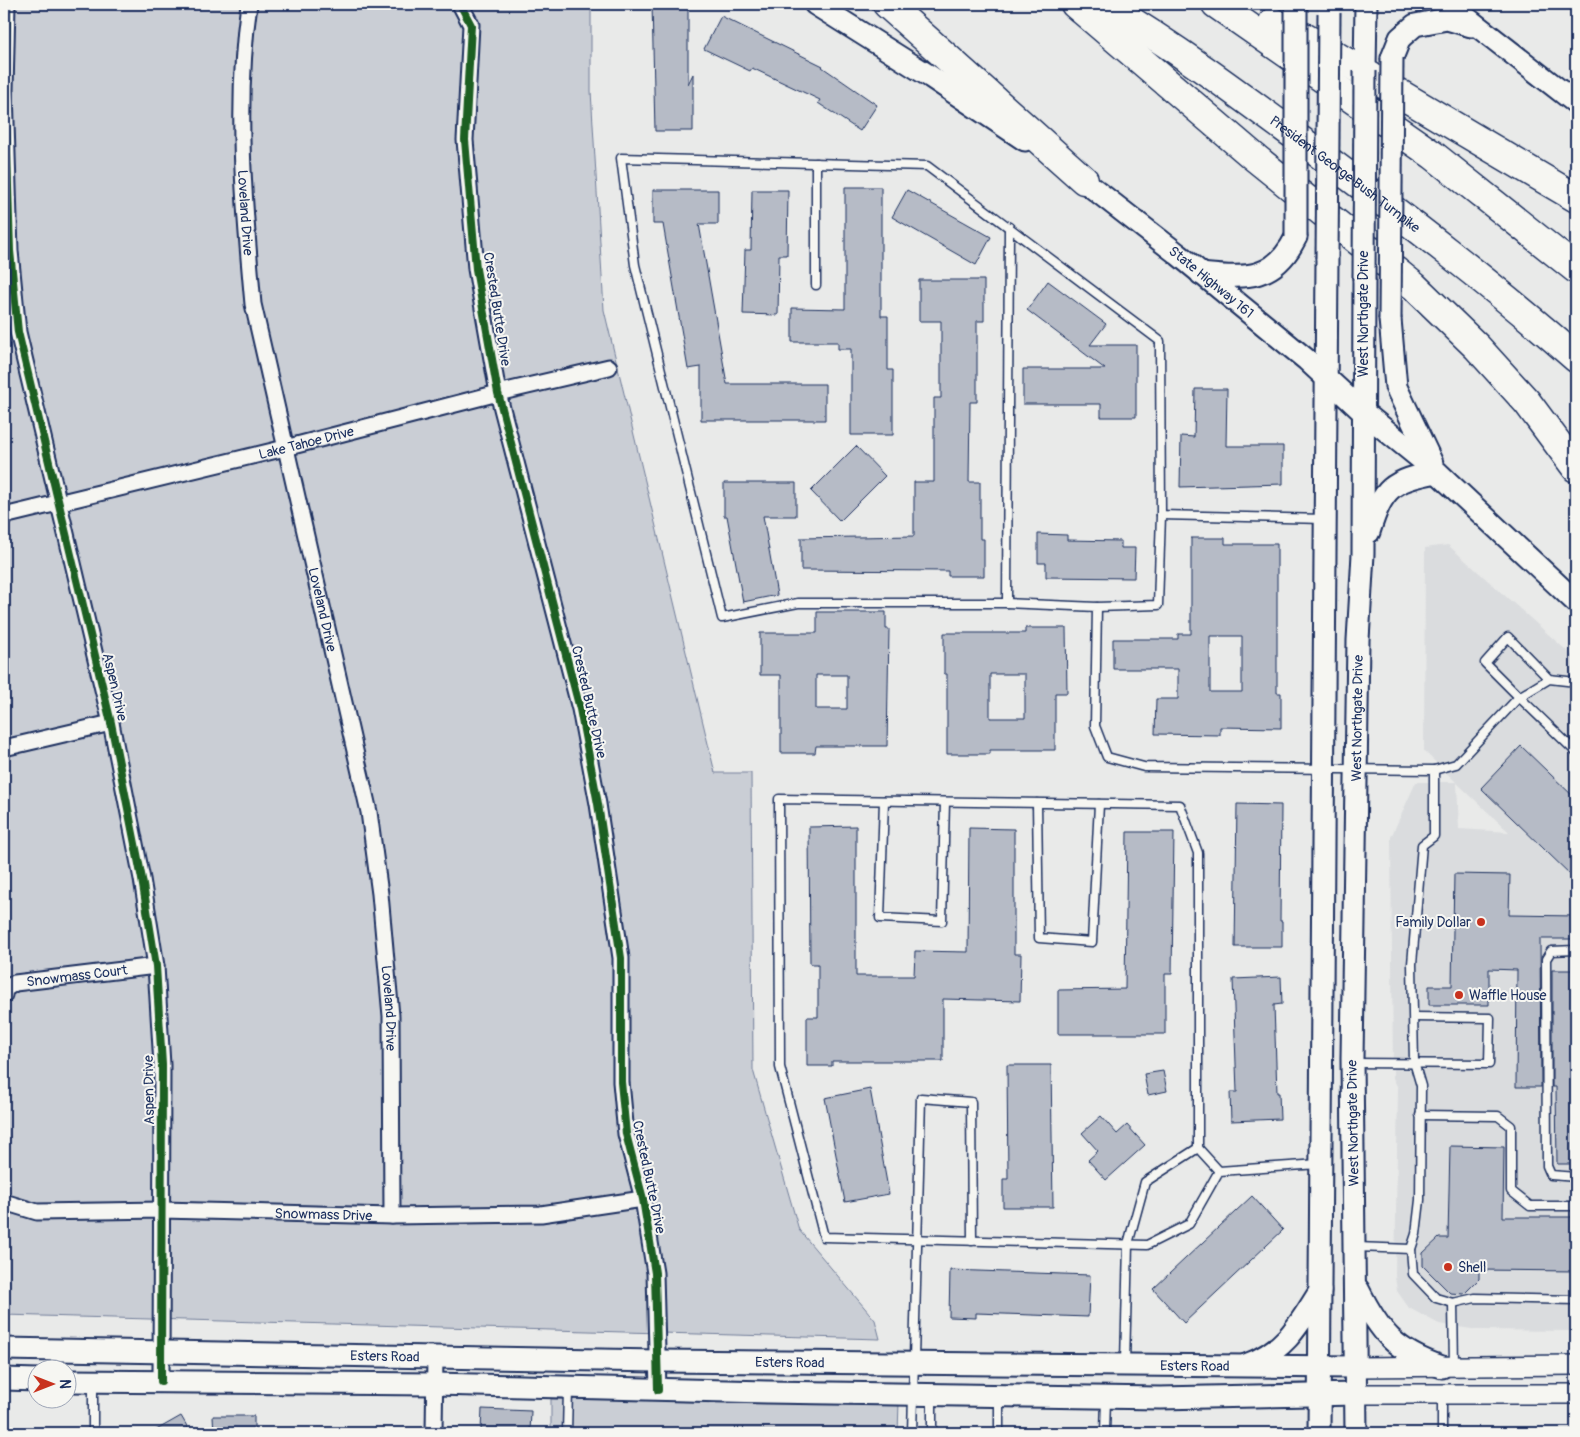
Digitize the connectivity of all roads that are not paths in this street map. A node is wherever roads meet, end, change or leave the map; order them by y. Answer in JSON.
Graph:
{"nodes":[{"id":1,"x":7,"y":4,"type":"edge"},
{"id":2,"x":249,"y":4,"type":"edge"},
{"id":3,"x":460,"y":4,"type":"edge"},
{"id":4,"x":814,"y":4,"type":"edge"},
{"id":5,"x":887,"y":4,"type":"edge"},
{"id":6,"x":1075,"y":4,"type":"edge"},
{"id":7,"x":1103,"y":4,"type":"edge"},
{"id":8,"x":1216,"y":4,"type":"edge"},
{"id":9,"x":1238,"y":4,"type":"edge"},
{"id":10,"x":1296,"y":4,"type":"edge"},
{"id":11,"x":1366,"y":4,"type":"edge"},
{"id":12,"x":1449,"y":4,"type":"edge"},
{"id":13,"x":1329,"y":8,"type":"edge"},
{"id":14,"x":1483,"y":30,"type":"junction"},
{"id":15,"x":5,"y":90,"type":"edge"},
{"id":16,"x":1576,"y":103,"type":"edge"},
{"id":17,"x":816,"y":163,"type":"junction"},
{"id":18,"x":1084,"y":180,"type":"junction"},
{"id":19,"x":1576,"y":198,"type":"edge"},
{"id":20,"x":1009,"y":227,"type":"junction"},
{"id":21,"x":1576,"y":269,"type":"edge"},
{"id":22,"x":1201,"y":274,"type":"junction"},
{"id":23,"x":816,"y":284,"type":"dead end"},
{"id":24,"x":1576,"y":358,"type":"edge"},
{"id":25,"x":609,"y":367,"type":"dead end"},
{"id":26,"x":1327,"y":377,"type":"junction"},
{"id":27,"x":498,"y":393,"type":"junction"},
{"id":28,"x":1362,"y":411,"type":"junction"},
{"id":29,"x":285,"y":448,"type":"junction"},
{"id":30,"x":1576,"y":468,"type":"edge"},
{"id":31,"x":1437,"y":472,"type":"junction"},
{"id":32,"x":58,"y":502,"type":"junction"},
{"id":33,"x":1161,"y":515,"type":"junction"},
{"id":34,"x":4,"y":516,"type":"edge"},
{"id":35,"x":1326,"y":519,"type":"junction"},
{"id":36,"x":1363,"y":554,"type":"junction"},
{"id":37,"x":1576,"y":602,"type":"edge"},
{"id":38,"x":1007,"y":603,"type":"junction"},
{"id":39,"x":1098,"y":607,"type":"junction"},
{"id":40,"x":1550,"y":678,"type":"junction"},
{"id":41,"x":1576,"y":682,"type":"edge"},
{"id":42,"x":1519,"y":697,"type":"junction"},
{"id":43,"x":111,"y":723,"type":"junction"},
{"id":44,"x":4,"y":748,"type":"edge"},
{"id":45,"x":1576,"y":750,"type":"edge"},
{"id":46,"x":1324,"y":769,"type":"junction"},
{"id":47,"x":1357,"y":769,"type":"junction"},
{"id":48,"x":1434,"y":770,"type":"junction"},
{"id":49,"x":884,"y":801,"type":"junction"},
{"id":50,"x":945,"y":802,"type":"junction"},
{"id":51,"x":1037,"y":803,"type":"junction"},
{"id":52,"x":1099,"y":804,"type":"junction"},
{"id":53,"x":1576,"y":950,"type":"edge"},
{"id":54,"x":156,"y":966,"type":"junction"},
{"id":55,"x":4,"y":995,"type":"edge"},
{"id":56,"x":1414,"y":1017,"type":"junction"},
{"id":57,"x":1322,"y":1059,"type":"junction"},
{"id":58,"x":1352,"y":1061,"type":"junction"},
{"id":59,"x":1414,"y":1062,"type":"junction"},
{"id":60,"x":1420,"y":1115,"type":"junction"},
{"id":61,"x":1198,"y":1148,"type":"junction"},
{"id":62,"x":1321,"y":1163,"type":"junction"},
{"id":63,"x":1219,"y":1171,"type":"junction"},
{"id":64,"x":1576,"y":1176,"type":"edge"},
{"id":65,"x":643,"y":1199,"type":"junction"},
{"id":66,"x":4,"y":1202,"type":"edge"},
{"id":67,"x":1576,"y":1206,"type":"edge"},
{"id":68,"x":162,"y":1210,"type":"junction"},
{"id":69,"x":392,"y":1216,"type":"junction"},
{"id":70,"x":919,"y":1239,"type":"junction"},
{"id":71,"x":972,"y":1241,"type":"junction"},
{"id":72,"x":1128,"y":1244,"type":"junction"},
{"id":73,"x":1355,"y":1247,"type":"junction"},
{"id":74,"x":1411,"y":1249,"type":"junction"},
{"id":75,"x":1355,"y":1285,"type":"junction"},
{"id":76,"x":1320,"y":1291,"type":"junction"},
{"id":77,"x":1576,"y":1300,"type":"edge"},
{"id":78,"x":1453,"y":1303,"type":"junction"},
{"id":79,"x":4,"y":1349,"type":"edge"},
{"id":80,"x":161,"y":1350,"type":"junction"},
{"id":81,"x":435,"y":1356,"type":"junction"},
{"id":82,"x":657,"y":1361,"type":"junction"},
{"id":83,"x":915,"y":1364,"type":"junction"},
{"id":84,"x":1125,"y":1365,"type":"junction"},
{"id":85,"x":1576,"y":1365,"type":"edge"},
{"id":86,"x":1243,"y":1366,"type":"junction"},
{"id":87,"x":1319,"y":1367,"type":"junction"},
{"id":88,"x":1356,"y":1367,"type":"junction"},
{"id":89,"x":1448,"y":1367,"type":"junction"},
{"id":90,"x":4,"y":1379,"type":"edge"},
{"id":91,"x":28,"y":1380,"type":"edge"},
{"id":92,"x":78,"y":1380,"type":"edge"},
{"id":93,"x":93,"y":1381,"type":"junction"},
{"id":94,"x":161,"y":1382,"type":"junction"},
{"id":95,"x":435,"y":1384,"type":"junction"},
{"id":96,"x":568,"y":1387,"type":"junction"},
{"id":97,"x":658,"y":1390,"type":"junction"},
{"id":98,"x":922,"y":1394,"type":"junction"},
{"id":99,"x":1319,"y":1394,"type":"junction"},
{"id":100,"x":1356,"y":1394,"type":"junction"},
{"id":101,"x":1442,"y":1394,"type":"junction"},
{"id":102,"x":1576,"y":1394,"type":"edge"},
{"id":103,"x":999,"y":1395,"type":"junction"},
{"id":104,"x":1106,"y":1397,"type":"junction"},
{"id":105,"x":93,"y":1433,"type":"edge"},
{"id":106,"x":434,"y":1433,"type":"edge"},
{"id":107,"x":567,"y":1433,"type":"edge"},
{"id":108,"x":912,"y":1433,"type":"edge"},
{"id":109,"x":932,"y":1433,"type":"edge"},
{"id":110,"x":999,"y":1433,"type":"edge"},
{"id":111,"x":1105,"y":1433,"type":"edge"},
{"id":112,"x":1319,"y":1433,"type":"edge"},
{"id":113,"x":1356,"y":1433,"type":"edge"},
{"id":114,"x":1442,"y":1433,"type":"edge"}],
"edges":[{"from":1,"to":15,"type":"street","name":"Aspen Drive"},
{"from":2,"to":29,"type":"street","name":"Loveland Drive"},
{"from":3,"to":27,"type":"street","name":"Crested Butte Drive"},
{"from":4,"to":18,"type":"main road","name":"State Highway 161"},
{"from":5,"to":18,"type":"highway"},
{"from":6,"to":30,"type":"highway"},
{"from":7,"to":24,"type":"highway","name":"President George Bush Turnpike"},
{"from":8,"to":21,"type":"highway"},
{"from":9,"to":19,"type":"highway"},
{"from":10,"to":22,"type":"main road","bridge":true},
{"from":11,"to":28,"type":"main road","name":"West Northgate Drive","bridge":true},
{"from":12,"to":14,"type":"main road"},
{"from":13,"to":26,"type":"main road","bridge":true},
{"from":14,"to":16,"type":"main road"},
{"from":14,"to":31,"type":"main road","bridge":true},
{"from":15,"to":32,"type":"street","name":"Aspen Drive"},
{"from":17,"to":20,"type":"lane"},
{"from":17,"to":23,"type":"lane"},
{"from":17,"to":38,"type":"lane"},
{"from":18,"to":22,"type":"main road","name":"State Highway 161"},
{"from":20,"to":33,"type":"lane"},
{"from":20,"to":38,"type":"lane"},
{"from":22,"to":26,"type":"main road","name":"State Highway 161"},
{"from":25,"to":27,"type":"street","name":"Lake Tahoe Drive"},
{"from":26,"to":28,"type":"main road","name":"State Highway 161"},
{"from":26,"to":35,"type":"main road"},
{"from":27,"to":29,"type":"street","name":"Lake Tahoe Drive"},
{"from":27,"to":65,"type":"street","name":"Crested Butte Drive"},
{"from":28,"to":31,"type":"main road","name":"State Highway 161"},
{"from":28,"to":36,"type":"main road","name":"West Northgate Drive"},
{"from":29,"to":32,"type":"street","name":"Lake Tahoe Drive"},
{"from":29,"to":69,"type":"street","name":"Loveland Drive"},
{"from":31,"to":36,"type":"main road"},
{"from":31,"to":37,"type":"main road","name":"State Highway 161"},
{"from":32,"to":34,"type":"street","name":"Lake Tahoe Drive"},
{"from":32,"to":43,"type":"street","name":"Aspen Drive"},
{"from":33,"to":35,"type":"lane"},
{"from":33,"to":39,"type":"lane"},
{"from":35,"to":46,"type":"main road"},
{"from":36,"to":47,"type":"main road","name":"West Northgate Drive"},
{"from":38,"to":39,"type":"lane"},
{"from":39,"to":46,"type":"lane"},
{"from":40,"to":41,"type":"lane"},
{"from":40,"to":42,"type":"lane"},
{"from":40,"to":42,"type":"lane"},
{"from":42,"to":45,"type":"lane"},
{"from":42,"to":48,"type":"lane"},
{"from":43,"to":44,"type":"street"},
{"from":43,"to":54,"type":"street","name":"Aspen Drive"},
{"from":46,"to":47,"type":"lane"},
{"from":46,"to":57,"type":"main road"},
{"from":47,"to":48,"type":"lane"},
{"from":47,"to":58,"type":"main road","name":"West Northgate Drive"},
{"from":48,"to":56,"type":"lane"},
{"from":49,"to":50,"type":"lane"},
{"from":49,"to":50,"type":"lane"},
{"from":49,"to":70,"type":"lane"},
{"from":50,"to":51,"type":"lane"},
{"from":51,"to":52,"type":"lane"},
{"from":51,"to":52,"type":"lane"},
{"from":52,"to":61,"type":"lane"},
{"from":53,"to":64,"type":"lane"},
{"from":54,"to":55,"type":"street","name":"Snowmass Court"},
{"from":54,"to":68,"type":"street","name":"Aspen Drive"},
{"from":56,"to":59,"type":"lane"},
{"from":56,"to":59,"type":"lane"},
{"from":57,"to":58,"type":"main road"},
{"from":57,"to":62,"type":"main road"},
{"from":58,"to":59,"type":"lane"},
{"from":58,"to":73,"type":"main road","name":"West Northgate Drive"},
{"from":59,"to":60,"type":"lane"},
{"from":60,"to":67,"type":"lane"},
{"from":60,"to":74,"type":"lane"},
{"from":61,"to":63,"type":"lane"},
{"from":61,"to":72,"type":"lane"},
{"from":62,"to":63,"type":"lane"},
{"from":62,"to":76,"type":"main road"},
{"from":63,"to":72,"type":"lane"},
{"from":65,"to":69,"type":"street","name":"Snowmass Drive"},
{"from":65,"to":82,"type":"street","name":"Crested Butte Drive"},
{"from":66,"to":68,"type":"street","name":"Snowmass Drive"},
{"from":68,"to":69,"type":"street","name":"Snowmass Drive"},
{"from":68,"to":80,"type":"street","name":"Aspen Drive"},
{"from":70,"to":71,"type":"lane"},
{"from":70,"to":71,"type":"lane"},
{"from":70,"to":83,"type":"lane"},
{"from":71,"to":72,"type":"lane"},
{"from":72,"to":84,"type":"lane"},
{"from":73,"to":74,"type":"lane"},
{"from":73,"to":75,"type":"main road","name":"West Northgate Drive"},
{"from":74,"to":78,"type":"lane"},
{"from":75,"to":88,"type":"main road","name":"West Northgate Drive"},
{"from":75,"to":89,"type":"main road"},
{"from":76,"to":86,"type":"main road"},
{"from":76,"to":87,"type":"main road"},
{"from":77,"to":78,"type":"lane"},
{"from":78,"to":89,"type":"lane"},
{"from":79,"to":80,"type":"main road","name":"Esters Road"},
{"from":80,"to":81,"type":"main road","name":"Esters Road"},
{"from":80,"to":94,"type":"street","name":"Aspen Drive"},
{"from":81,"to":82,"type":"main road","name":"Esters Road"},
{"from":81,"to":95,"type":"street"},
{"from":82,"to":83,"type":"main road","name":"Esters Road"},
{"from":82,"to":97,"type":"street","name":"Crested Butte Drive"},
{"from":83,"to":84,"type":"main road","name":"Esters Road"},
{"from":83,"to":98,"type":"lane"},
{"from":84,"to":86,"type":"main road","name":"Esters Road"},
{"from":85,"to":89,"type":"street","name":"Esters Road"},
{"from":86,"to":87,"type":"main road","name":"Esters Road"},
{"from":87,"to":88,"type":"main road","name":"Esters Road"},
{"from":87,"to":99,"type":"main road"},
{"from":88,"to":89,"type":"street","name":"Esters Road"},
{"from":88,"to":100,"type":"main road","name":"West Northgate Drive"},
{"from":90,"to":91,"type":"main road"},
{"from":92,"to":93,"type":"main road","name":"Esters Road"},
{"from":93,"to":94,"type":"main road","name":"Esters Road"},
{"from":93,"to":105,"type":"lane"},
{"from":94,"to":95,"type":"main road","name":"Esters Road"},
{"from":95,"to":96,"type":"main road","name":"Esters Road"},
{"from":95,"to":106,"type":"street"},
{"from":96,"to":97,"type":"main road","name":"Esters Road"},
{"from":96,"to":107,"type":"lane"},
{"from":97,"to":98,"type":"main road","name":"Esters Road"},
{"from":98,"to":103,"type":"main road","name":"Esters Road"},
{"from":98,"to":108,"type":"lane"},
{"from":98,"to":109,"type":"lane"},
{"from":99,"to":100,"type":"main road","name":"Esters Road"},
{"from":99,"to":104,"type":"main road","name":"Esters Road"},
{"from":99,"to":112,"type":"main road"},
{"from":100,"to":101,"type":"street","name":"Esters Road"},
{"from":100,"to":113,"type":"main road","name":"West Northgate Drive"},
{"from":101,"to":102,"type":"street","name":"Esters Road"},
{"from":101,"to":114,"type":"lane"},
{"from":103,"to":104,"type":"main road","name":"Esters Road"},
{"from":103,"to":110,"type":"lane"},
{"from":104,"to":111,"type":"lane"}]}
